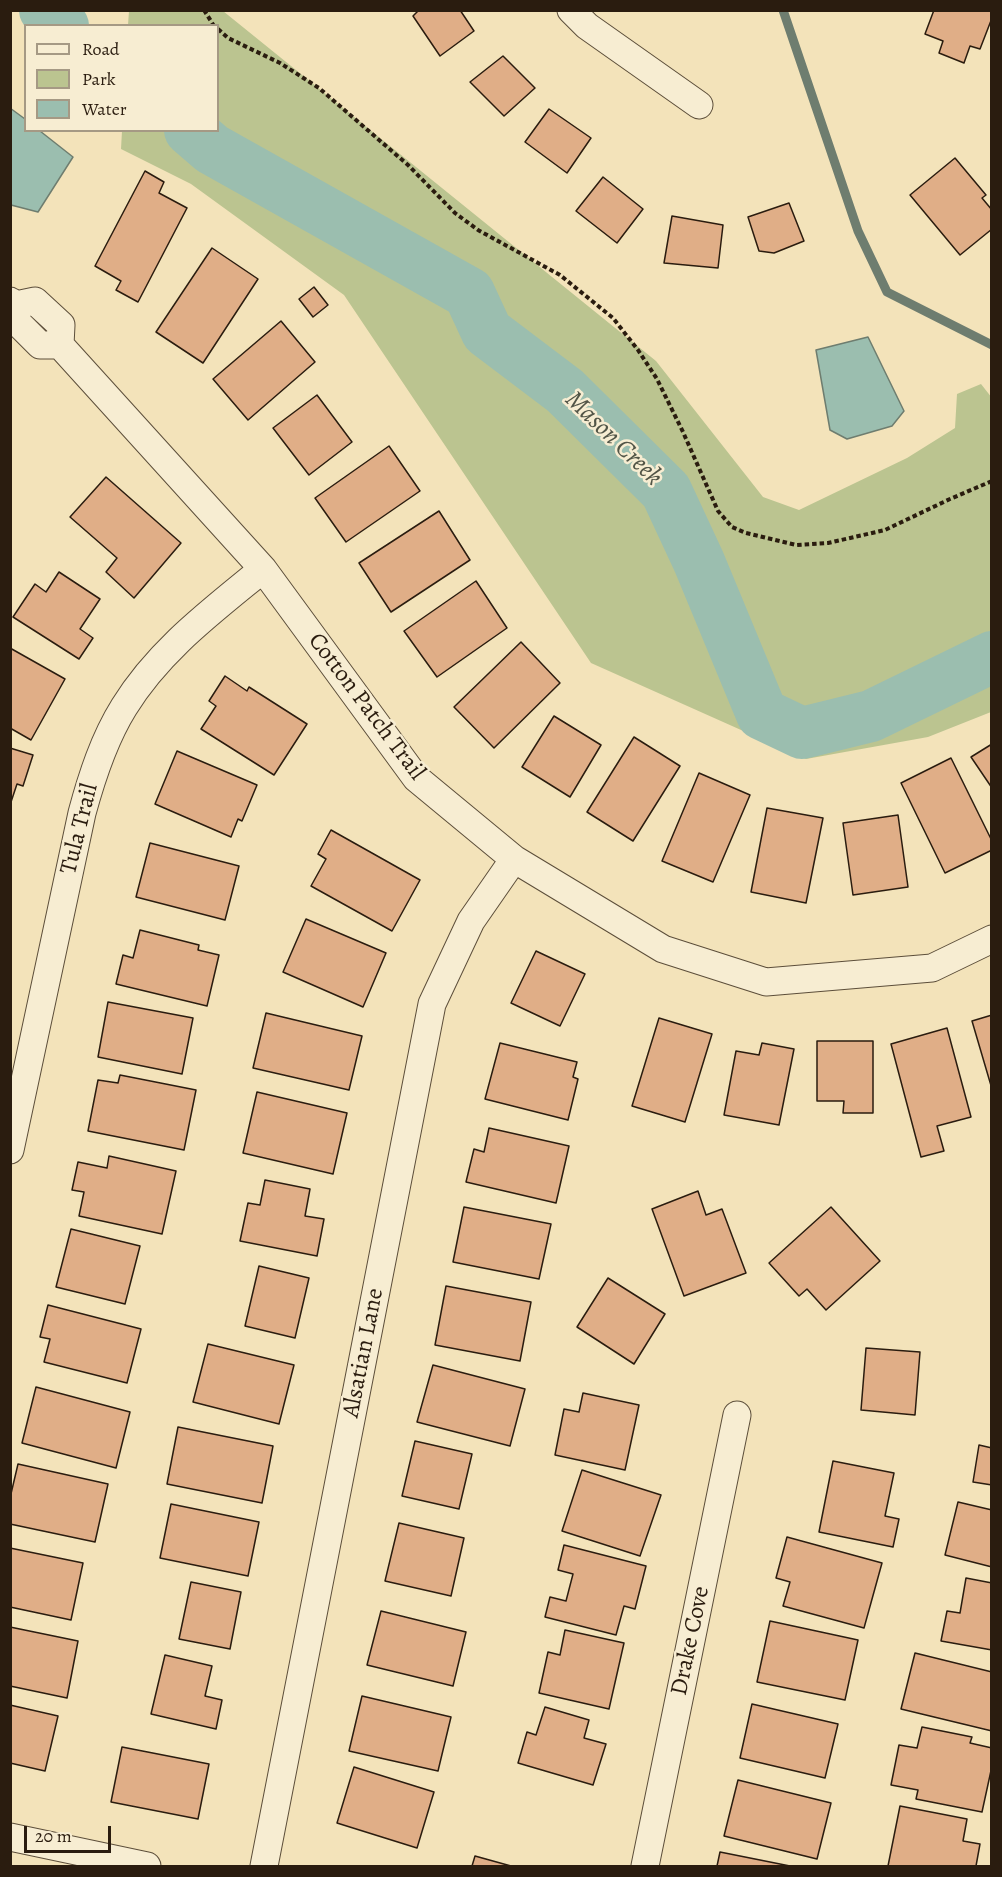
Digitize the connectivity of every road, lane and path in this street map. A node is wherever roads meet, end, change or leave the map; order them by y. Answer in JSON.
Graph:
{"nodes":[{"id":1,"x":204,"y":10,"type":"edge"},
{"id":2,"x":571,"y":10,"type":"edge"},
{"id":3,"x":213,"y":24,"type":"edge"},
{"id":4,"x":219,"y":30,"type":"edge"},
{"id":5,"x":699,"y":105,"type":"dead end"},
{"id":6,"x":13,"y":303,"type":"edge"},
{"id":7,"x":992,"y":481,"type":"edge"},
{"id":8,"x":263,"y":569,"type":"junction"},
{"id":9,"x":514,"y":859,"type":"junction"},
{"id":10,"x":992,"y":939,"type":"edge"},
{"id":11,"x":10,"y":1150,"type":"edge"},
{"id":12,"x":737,"y":1415,"type":"dead end"},
{"id":13,"x":10,"y":1837,"type":"edge"},
{"id":14,"x":147,"y":1866,"type":"edge"},
{"id":15,"x":264,"y":1866,"type":"edge"},
{"id":16,"x":645,"y":1866,"type":"edge"}],
"edges":[{"from":1,"to":3,"type":"path"},
{"from":2,"to":5,"type":"street"},
{"from":4,"to":7,"type":"path"},
{"from":6,"to":8,"type":"street","name":"Cotton Patch Trail"},
{"from":8,"to":9,"type":"street","name":"Cotton Patch Trail"},
{"from":8,"to":11,"type":"street","name":"Tula Trail"},
{"from":9,"to":10,"type":"street","name":"Cotton Patch Trail"},
{"from":9,"to":15,"type":"street","name":"Alsatian Lane"},
{"from":12,"to":16,"type":"street","name":"Drake Cove"},
{"from":13,"to":14,"type":"street"}]}
